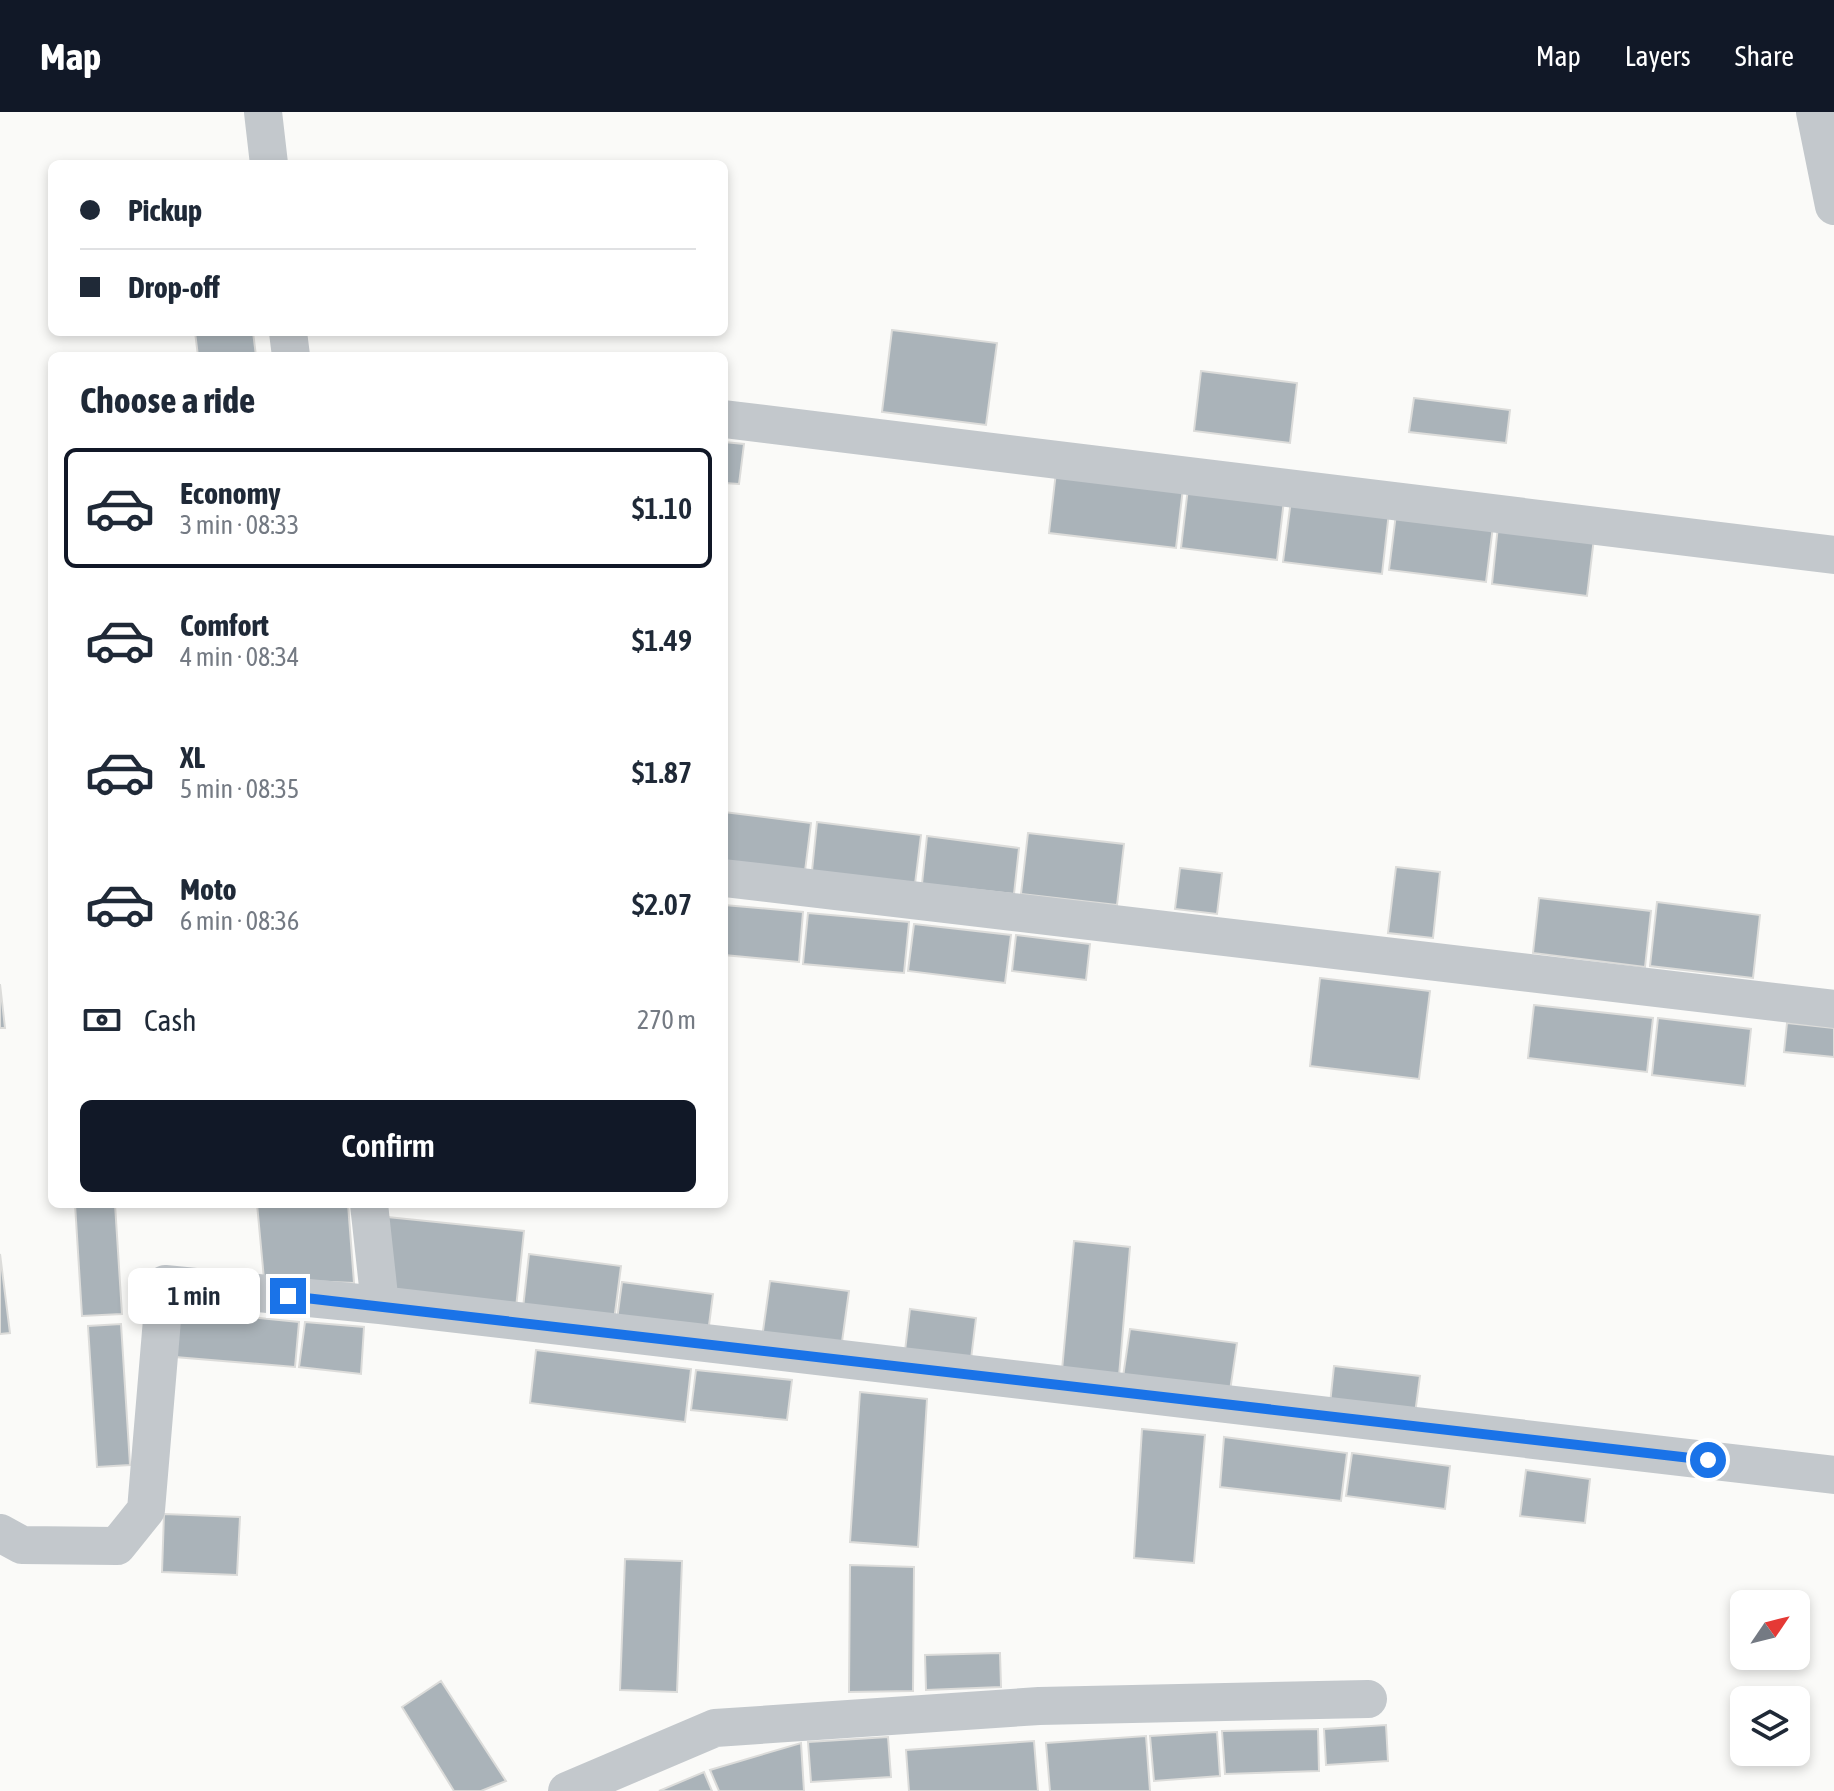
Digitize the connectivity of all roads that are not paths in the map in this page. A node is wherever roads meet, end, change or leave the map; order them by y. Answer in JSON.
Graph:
{"nodes":[{"id":1,"x":263,"y":112,"type":"edge"},
{"id":2,"x":1815,"y":112,"type":"edge"},
{"id":3,"x":269,"y":160,"type":"edge"},
{"id":4,"x":1834,"y":206,"type":"edge"},
{"id":5,"x":728,"y":419,"type":"edge"},
{"id":6,"x":1834,"y":555,"type":"edge"},
{"id":7,"x":728,"y":878,"type":"edge"},
{"id":8,"x":1834,"y":1009,"type":"edge"},
{"id":9,"x":369,"y":1208,"type":"edge"},
{"id":10,"x":380,"y":1305,"type":"junction"},
{"id":11,"x":1834,"y":1475,"type":"edge"},
{"id":12,"x":0,"y":1533,"type":"edge"},
{"id":13,"x":1368,"y":1699,"type":"dead end"},
{"id":14,"x":567,"y":1791,"type":"edge"}],
"edges":[{"from":1,"to":3,"type":"street"},
{"from":2,"to":4,"type":"street"},
{"from":5,"to":6,"type":"street"},
{"from":7,"to":8,"type":"street"},
{"from":9,"to":10,"type":"street"},
{"from":10,"to":11,"type":"street"},
{"from":10,"to":12,"type":"street"},
{"from":13,"to":14,"type":"street"}]}
